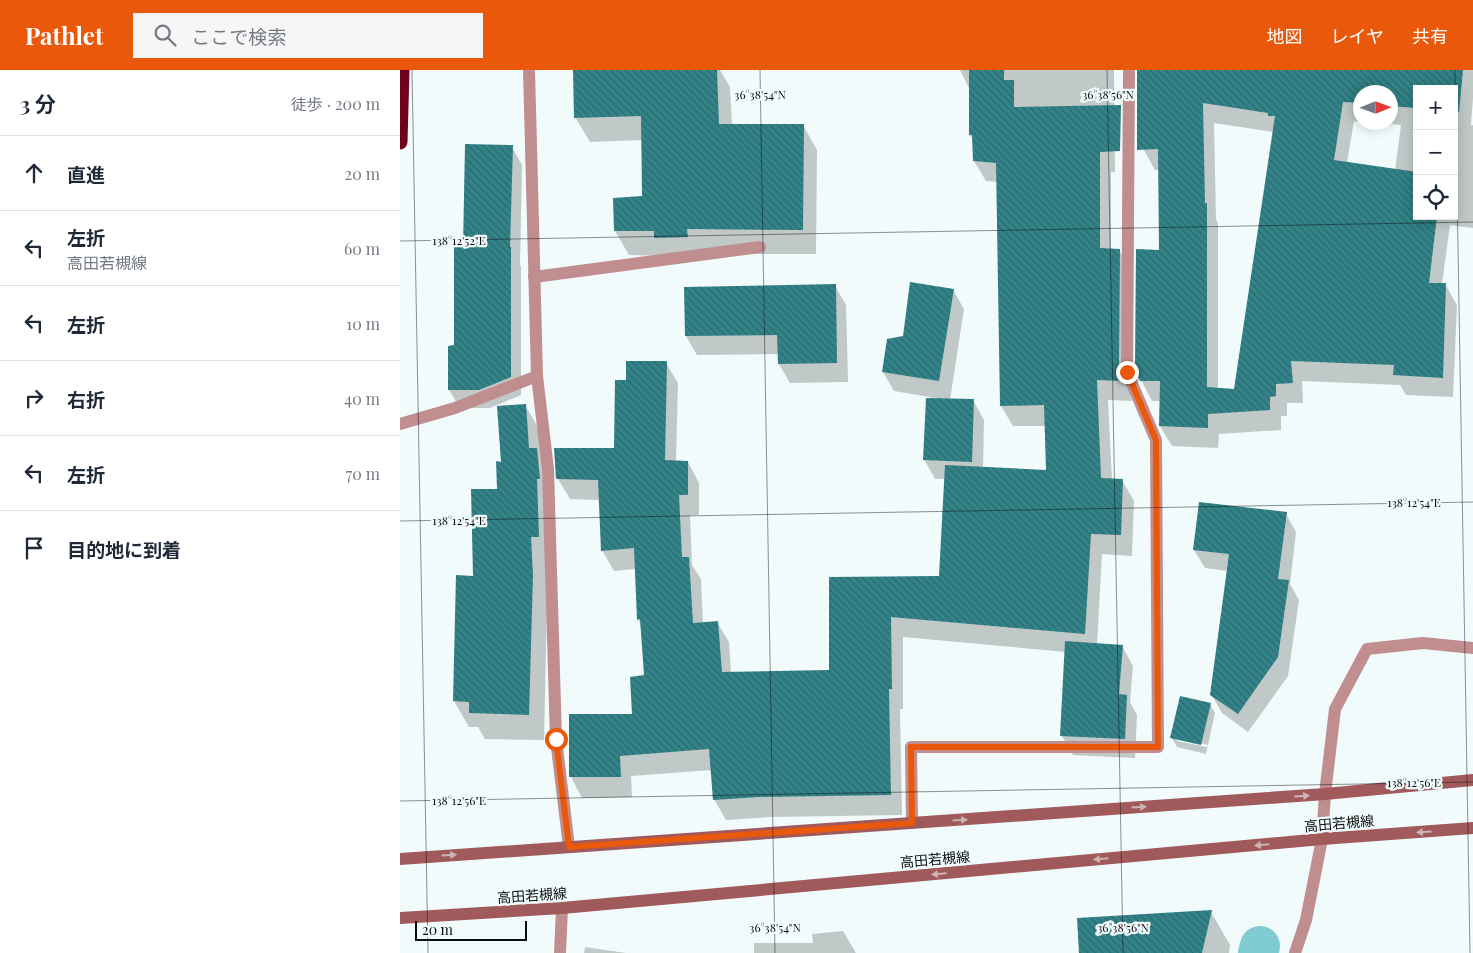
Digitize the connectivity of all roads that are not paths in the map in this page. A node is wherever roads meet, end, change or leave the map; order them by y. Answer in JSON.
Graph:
{"nodes":[{"id":1,"x":402,"y":70,"type":"edge"},
{"id":2,"x":529,"y":70,"type":"edge"},
{"id":3,"x":1129,"y":70,"type":"edge"},
{"id":4,"x":400,"y":142,"type":"edge"},
{"id":5,"x":760,"y":247,"type":"dead end"},
{"id":6,"x":534,"y":276,"type":"junction"},
{"id":7,"x":537,"y":376,"type":"junction"},
{"id":8,"x":400,"y":424,"type":"edge"},
{"id":9,"x":1473,"y":648,"type":"edge"},
{"id":10,"x":1473,"y":780,"type":"edge"},
{"id":11,"x":1325,"y":794,"type":"junction"},
{"id":12,"x":912,"y":823,"type":"junction"},
{"id":13,"x":1473,"y":828,"type":"edge"},
{"id":14,"x":1322,"y":840,"type":"junction"},
{"id":15,"x":569,"y":847,"type":"junction"},
{"id":16,"x":400,"y":859,"type":"edge"},
{"id":17,"x":562,"y":908,"type":"junction"},
{"id":18,"x":400,"y":918,"type":"edge"},
{"id":19,"x":560,"y":953,"type":"edge"},
{"id":20,"x":1295,"y":953,"type":"edge"}],
"edges":[{"from":1,"to":4,"type":"highway"},
{"from":2,"to":6,"type":"street"},
{"from":3,"to":12,"type":"street"},
{"from":5,"to":6,"type":"street"},
{"from":6,"to":7,"type":"street"},
{"from":7,"to":8,"type":"street"},
{"from":7,"to":15,"type":"street"},
{"from":9,"to":11,"type":"street"},
{"from":10,"to":11,"type":"street"},
{"from":12,"to":11,"type":"street","one_way":true},
{"from":11,"to":14,"type":"street"},
{"from":12,"to":15,"type":"street"},
{"from":13,"to":14,"type":"street","name":"高田若槻線","one_way":true},
{"from":14,"to":17,"type":"street","name":"高田若槻線","one_way":true},
{"from":14,"to":20,"type":"street"},
{"from":16,"to":15,"type":"street","one_way":true},
{"from":17,"to":18,"type":"street","name":"高田若槻線"},
{"from":17,"to":19,"type":"street"}]}
